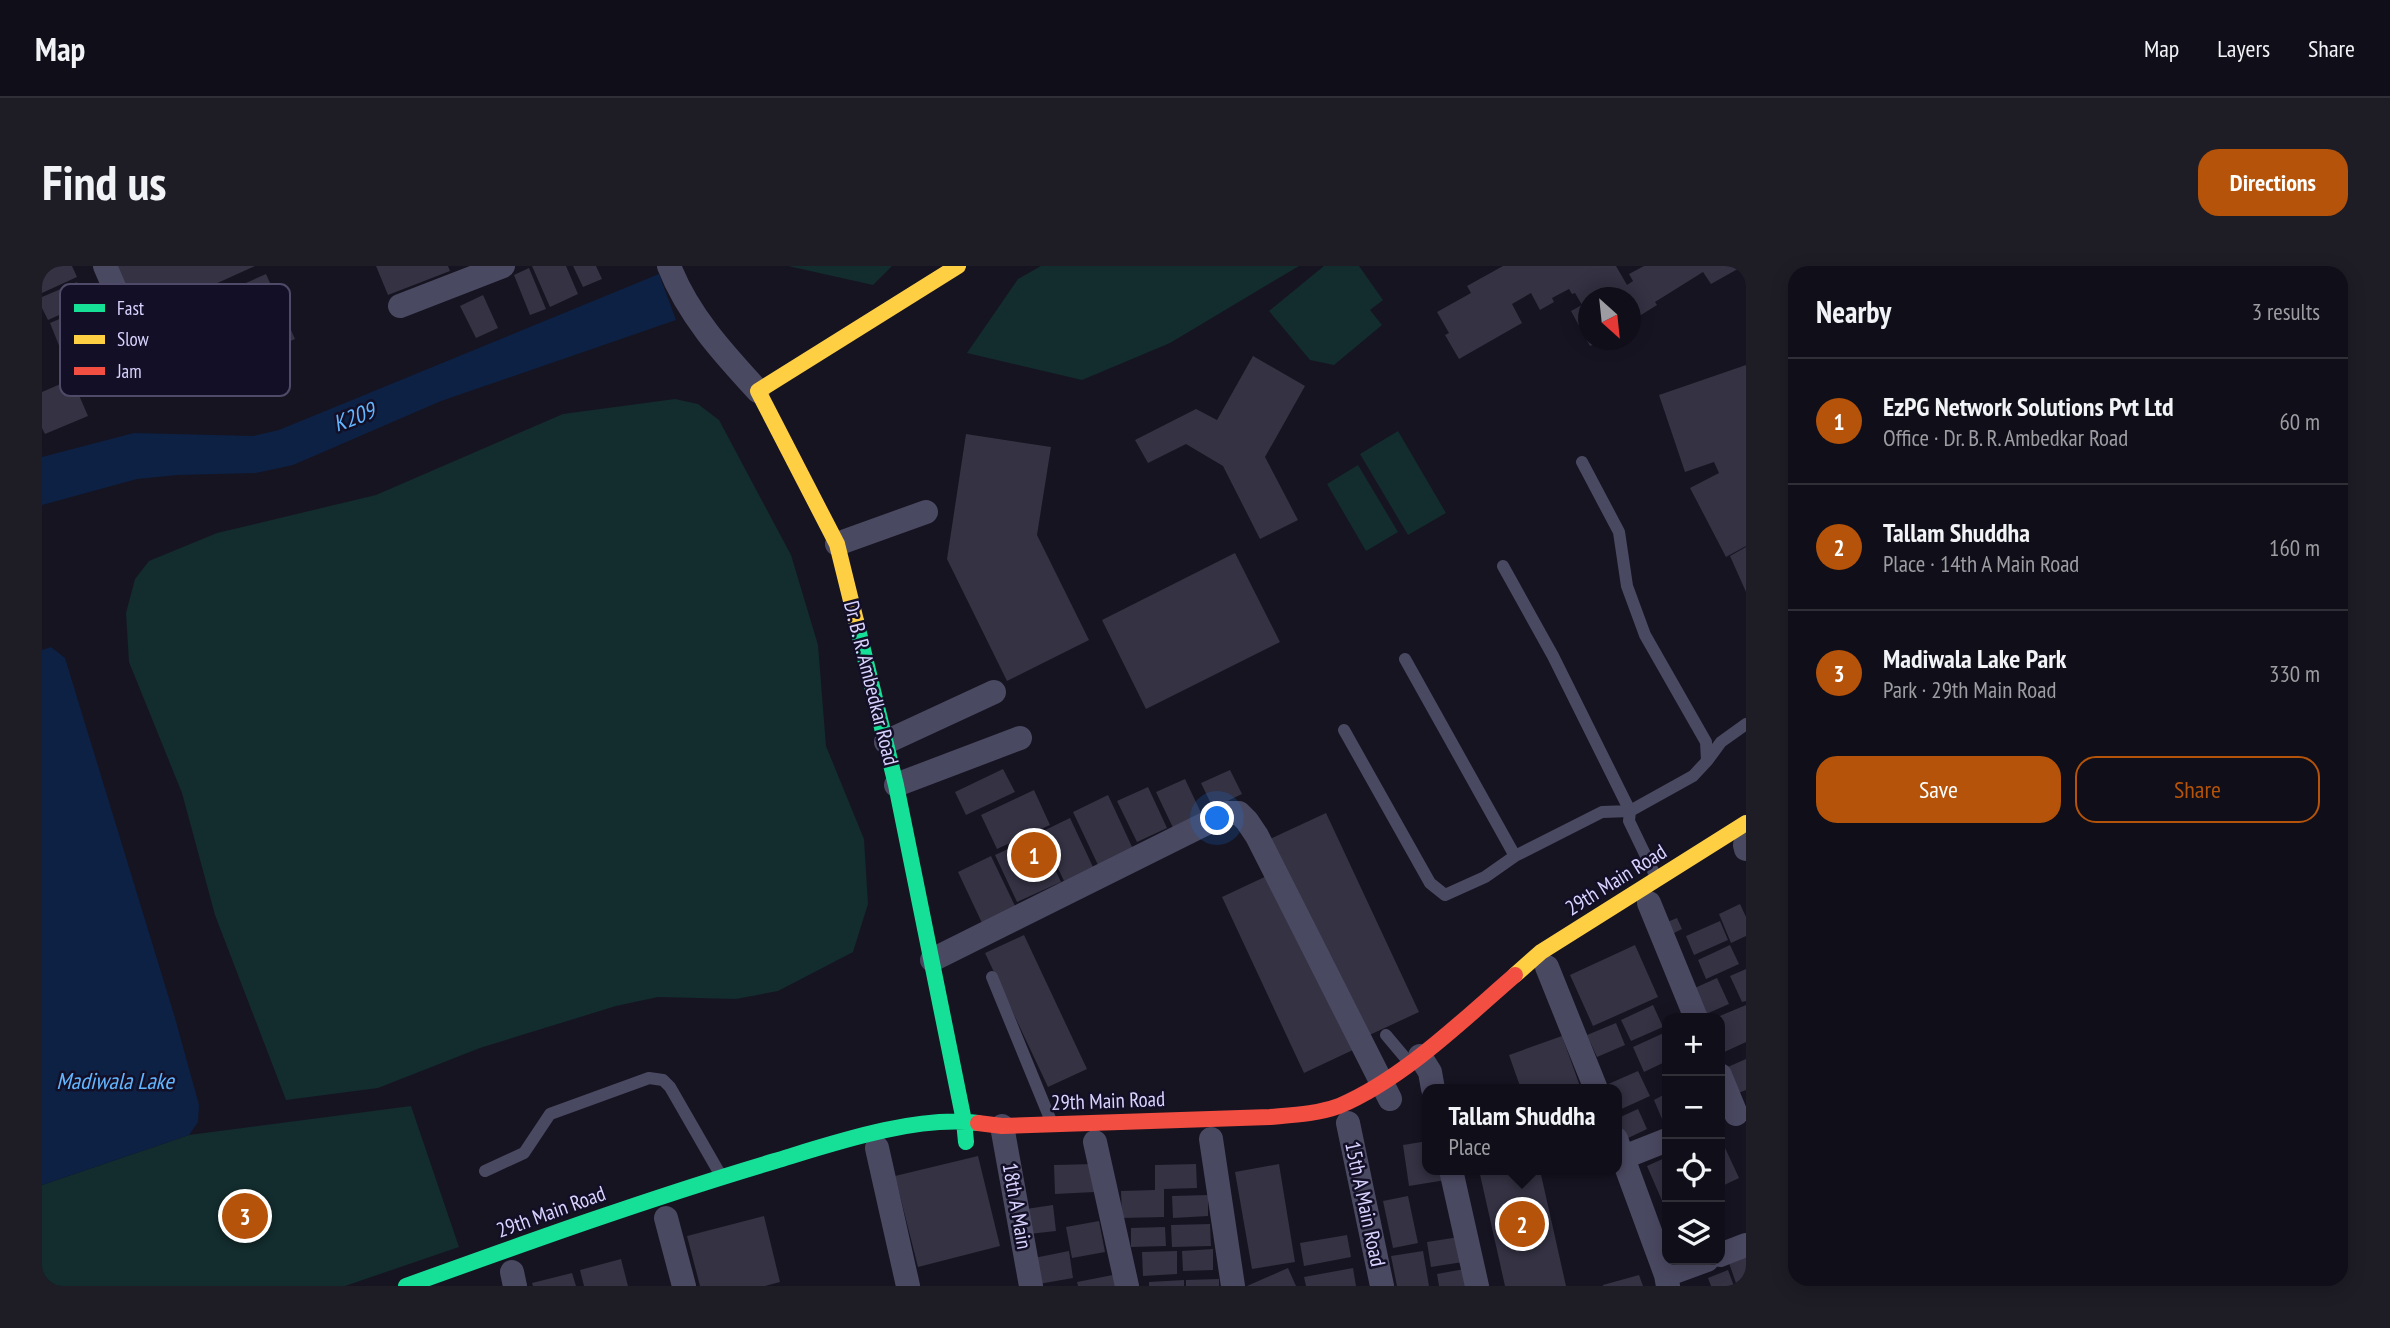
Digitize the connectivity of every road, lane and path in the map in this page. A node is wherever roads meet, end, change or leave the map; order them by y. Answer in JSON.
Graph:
{"nodes":[{"id":1,"x":105,"y":266,"type":"edge"},
{"id":2,"x":503,"y":266,"type":"edge"},
{"id":3,"x":670,"y":266,"type":"edge"},
{"id":4,"x":958,"y":266,"type":"edge"},
{"id":5,"x":113,"y":284,"type":"edge"},
{"id":6,"x":400,"y":306,"type":"dead end"},
{"id":7,"x":758,"y":391,"type":"junction"},
{"id":8,"x":1583,"y":462,"type":"dead end"},
{"id":9,"x":926,"y":512,"type":"dead end"},
{"id":10,"x":837,"y":544,"type":"junction"},
{"id":11,"x":1503,"y":566,"type":"dead end"},
{"id":12,"x":1405,"y":659,"type":"dead end"},
{"id":13,"x":994,"y":692,"type":"dead end"},
{"id":14,"x":1746,"y":724,"type":"edge"},
{"id":15,"x":1344,"y":730,"type":"dead end"},
{"id":16,"x":1020,"y":738,"type":"dead end"},
{"id":17,"x":886,"y":742,"type":"junction"},
{"id":18,"x":1707,"y":761,"type":"junction"},
{"id":19,"x":896,"y":785,"type":"junction"},
{"id":20,"x":1630,"y":811,"type":"junction"},
{"id":21,"x":1743,"y":842,"type":"edge"},
{"id":22,"x":1515,"y":856,"type":"junction"},
{"id":23,"x":1657,"y":879,"type":"junction"},
{"id":24,"x":1648,"y":904,"type":"dead end"},
{"id":25,"x":932,"y":960,"type":"junction"},
{"id":26,"x":1553,"y":964,"type":"joint"},
{"id":27,"x":992,"y":977,"type":"dead end"},
{"id":28,"x":1510,"y":1001,"type":"dead end"},
{"id":29,"x":1694,"y":1013,"type":"edge"},
{"id":30,"x":1386,"y":1035,"type":"dead end"},
{"id":31,"x":1425,"y":1070,"type":"edge"},
{"id":32,"x":1720,"y":1076,"type":"edge"},
{"id":33,"x":1594,"y":1084,"type":"edge"},
{"id":34,"x":1387,"y":1095,"type":"junction"},
{"id":35,"x":1734,"y":1115,"type":"edge"},
{"id":36,"x":964,"y":1121,"type":"junction"},
{"id":37,"x":1345,"y":1123,"type":"dead end"},
{"id":38,"x":1053,"y":1124,"type":"junction"},
{"id":39,"x":1211,"y":1139,"type":"dead end"},
{"id":40,"x":989,"y":1140,"type":"junction"},
{"id":41,"x":1662,"y":1141,"type":"edge"},
{"id":42,"x":1095,"y":1142,"type":"dead end"},
{"id":43,"x":887,"y":1147,"type":"joint"},
{"id":44,"x":1622,"y":1148,"type":"edge"},
{"id":45,"x":1622,"y":1154,"type":"edge"},
{"id":46,"x":485,"y":1171,"type":"dead end"},
{"id":47,"x":1452,"y":1175,"type":"edge"},
{"id":48,"x":722,"y":1177,"type":"junction"},
{"id":49,"x":775,"y":1178,"type":"dead end"},
{"id":50,"x":666,"y":1218,"type":"dead end"},
{"id":51,"x":1746,"y":1245,"type":"edge"},
{"id":52,"x":1725,"y":1253,"type":"edge"},
{"id":53,"x":1697,"y":1265,"type":"edge"},
{"id":54,"x":1667,"y":1281,"type":"edge"},
{"id":55,"x":406,"y":1286,"type":"edge"},
{"id":56,"x":684,"y":1286,"type":"edge"},
{"id":57,"x":908,"y":1286,"type":"edge"},
{"id":58,"x":1031,"y":1286,"type":"edge"},
{"id":59,"x":1128,"y":1286,"type":"edge"},
{"id":60,"x":1233,"y":1286,"type":"edge"},
{"id":61,"x":1382,"y":1286,"type":"edge"},
{"id":62,"x":1477,"y":1286,"type":"edge"}],
"edges":[{"from":1,"to":5,"type":"street"},
{"from":2,"to":6,"type":"street"},
{"from":3,"to":7,"type":"street","name":"Dr. B. R. Ambedkar Road"},
{"from":4,"to":7,"type":"main road"},
{"from":7,"to":10,"type":"main road","name":"Dr. B. R. Ambedkar Road"},
{"from":8,"to":18,"type":"lane"},
{"from":9,"to":10,"type":"street"},
{"from":10,"to":17,"type":"main road","name":"Dr. B. R. Ambedkar Road"},
{"from":11,"to":20,"type":"lane"},
{"from":12,"to":22,"type":"lane"},
{"from":13,"to":17,"type":"street"},
{"from":14,"to":18,"type":"lane"},
{"from":15,"to":22,"type":"lane"},
{"from":16,"to":19,"type":"street"},
{"from":17,"to":19,"type":"main road","name":"Dr. B. R. Ambedkar Road"},
{"from":18,"to":20,"type":"lane"},
{"from":19,"to":25,"type":"main road","name":"Dr. B. R. Ambedkar Road"},
{"from":20,"to":22,"type":"lane"},
{"from":20,"to":23,"type":"lane"},
{"from":21,"to":23,"type":"main road","name":"29th Main Road"},
{"from":23,"to":31,"type":"main road","name":"29th Main Road"},
{"from":24,"to":29,"type":"street"},
{"from":25,"to":34,"type":"street"},
{"from":25,"to":36,"type":"main road","name":"Dr. B. R. Ambedkar Road"},
{"from":26,"to":28,"type":"main road"},
{"from":26,"to":33,"type":"street"},
{"from":27,"to":38,"type":"lane"},
{"from":30,"to":31,"type":"lane"},
{"from":31,"to":34,"type":"main road","name":"29th Main Road"},
{"from":32,"to":35,"type":"street"},
{"from":34,"to":38,"type":"main road","name":"29th Main Road"},
{"from":36,"to":40,"type":"main road","name":"Dr. B. R. Ambedkar Road"},
{"from":36,"to":40,"type":"main road","name":"29th Main Road"},
{"from":36,"to":48,"type":"main road","name":"29th Main Road"},
{"from":37,"to":61,"type":"street","name":"15th A Main Road"},
{"from":38,"to":40,"type":"main road","name":"29th Main Road"},
{"from":39,"to":60,"type":"street"},
{"from":40,"to":58,"type":"street","name":"18th A Main"},
{"from":41,"to":44,"type":"street"},
{"from":42,"to":59,"type":"street"},
{"from":43,"to":49,"type":"main road"},
{"from":43,"to":57,"type":"street"},
{"from":45,"to":54,"type":"street"},
{"from":46,"to":48,"type":"lane"},
{"from":47,"to":62,"type":"street"},
{"from":48,"to":55,"type":"main road","name":"29th Main Road"},
{"from":50,"to":56,"type":"street"},
{"from":51,"to":52,"type":"street"},
{"from":53,"to":54,"type":"street"}]}
